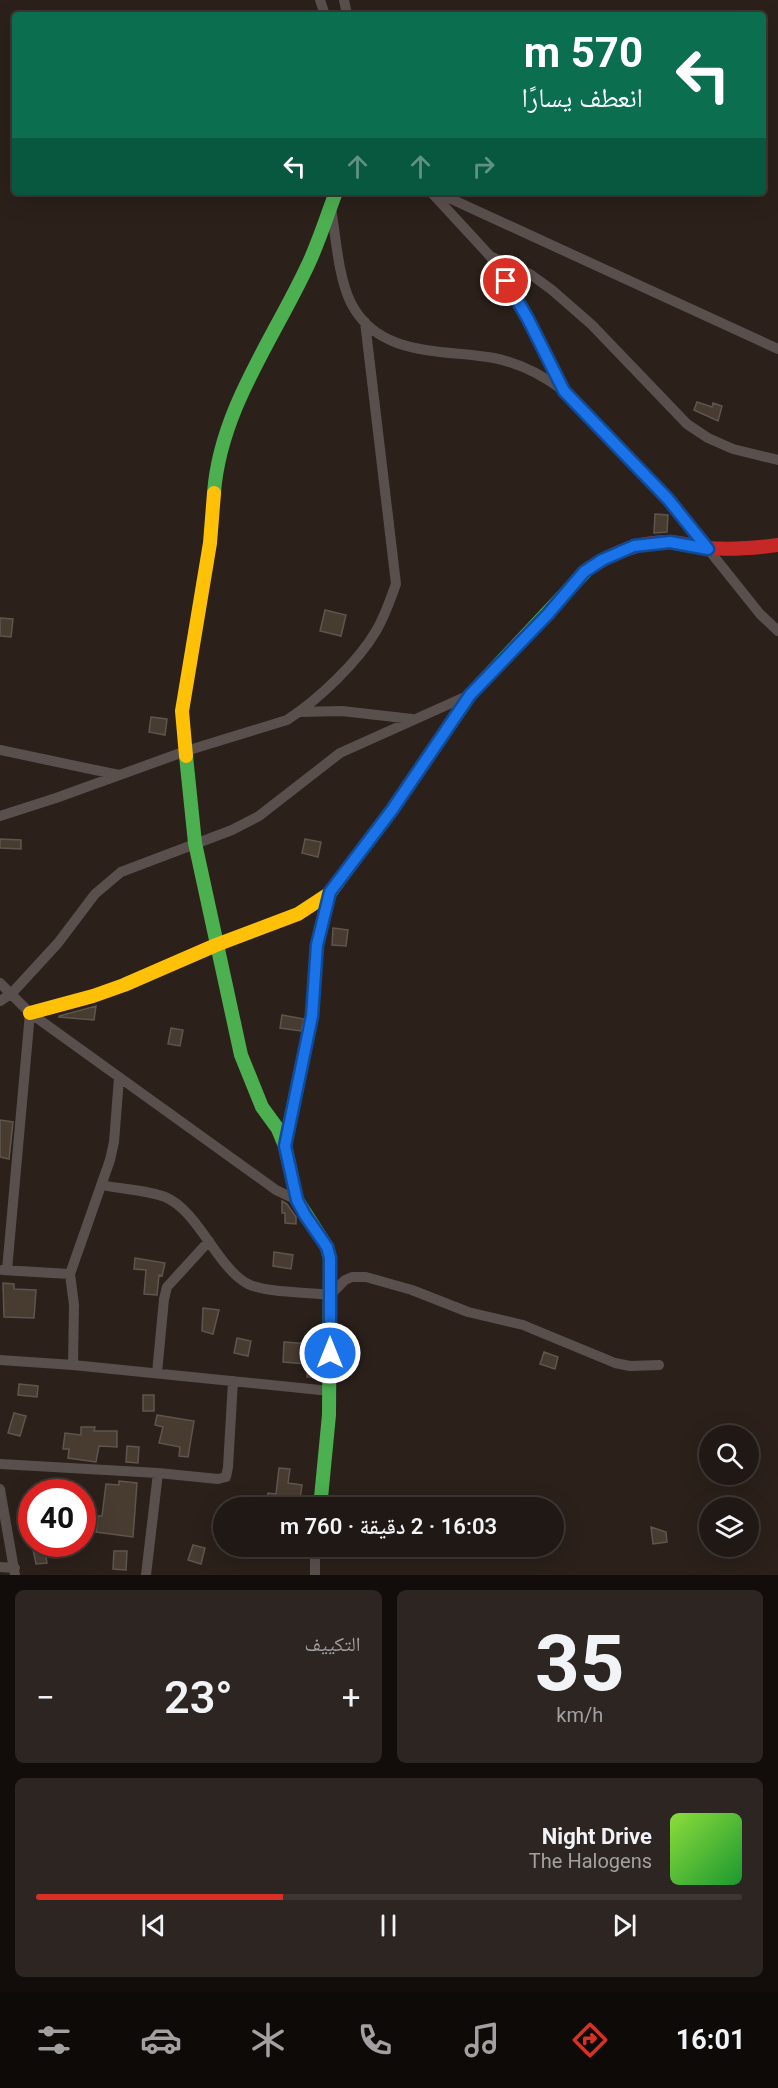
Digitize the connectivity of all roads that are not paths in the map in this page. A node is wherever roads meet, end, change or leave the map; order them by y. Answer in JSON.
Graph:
{"nodes":[{"id":1,"x":335,"y":195,"type":"edge"},
{"id":2,"x":434,"y":195,"type":"edge"},
{"id":3,"x":443,"y":195,"type":"edge"},
{"id":4,"x":330,"y":208,"type":"junction"},
{"id":5,"x":490,"y":256,"type":"junction"},
{"id":6,"x":365,"y":322,"type":"junction"},
{"id":7,"x":778,"y":349,"type":"edge"},
{"id":8,"x":564,"y":391,"type":"junction"},
{"id":9,"x":778,"y":460,"type":"edge"},
{"id":10,"x":778,"y":545,"type":"edge"},
{"id":11,"x":708,"y":549,"type":"junction"},
{"id":12,"x":778,"y":631,"type":"edge"},
{"id":13,"x":470,"y":695,"type":"junction"},
{"id":14,"x":299,"y":712,"type":"junction"},
{"id":15,"x":415,"y":719,"type":"junction"},
{"id":16,"x":0,"y":750,"type":"edge"},
{"id":17,"x":186,"y":751,"type":"junction"},
{"id":18,"x":119,"y":776,"type":"junction"},
{"id":19,"x":0,"y":816,"type":"edge"},
{"id":20,"x":195,"y":843,"type":"junction"},
{"id":21,"x":330,"y":892,"type":"junction"},
{"id":22,"x":216,"y":945,"type":"junction"},
{"id":23,"x":0,"y":982,"type":"edge"},
{"id":24,"x":12,"y":993,"type":"junction"},
{"id":25,"x":0,"y":1001,"type":"edge"},
{"id":26,"x":30,"y":1013,"type":"junction"},
{"id":27,"x":119,"y":1078,"type":"junction"},
{"id":28,"x":285,"y":1146,"type":"junction"},
{"id":29,"x":102,"y":1185,"type":"junction"},
{"id":30,"x":297,"y":1200,"type":"junction"},
{"id":31,"x":209,"y":1241,"type":"junction"},
{"id":32,"x":3,"y":1270,"type":"edge"},
{"id":33,"x":70,"y":1274,"type":"junction"},
{"id":34,"x":330,"y":1294,"type":"junction"},
{"id":35,"x":0,"y":1360,"type":"edge"},
{"id":36,"x":73,"y":1365,"type":"junction"},
{"id":37,"x":659,"y":1365,"type":"dead end"},
{"id":38,"x":157,"y":1373,"type":"junction"},
{"id":39,"x":233,"y":1381,"type":"junction"},
{"id":40,"x":330,"y":1391,"type":"junction"},
{"id":41,"x":0,"y":1464,"type":"edge"},
{"id":42,"x":158,"y":1473,"type":"junction"},
{"id":43,"x":0,"y":1489,"type":"edge"},
{"id":44,"x":322,"y":1497,"type":"edge"},
{"id":45,"x":315,"y":1557,"type":"edge"},
{"id":46,"x":0,"y":1567,"type":"edge"},
{"id":47,"x":15,"y":1572,"type":"edge"},
{"id":48,"x":146,"y":1575,"type":"edge"},
{"id":49,"x":315,"y":1575,"type":"edge"}],
"edges":[{"from":1,"to":4,"type":"street"},
{"from":2,"to":5,"type":"street"},
{"from":3,"to":7,"type":"street"},
{"from":4,"to":6,"type":"street"},
{"from":4,"to":17,"type":"street"},
{"from":5,"to":8,"type":"street"},
{"from":5,"to":9,"type":"street"},
{"from":6,"to":8,"type":"street"},
{"from":6,"to":14,"type":"street"},
{"from":8,"to":11,"type":"street"},
{"from":10,"to":11,"type":"street"},
{"from":11,"to":12,"type":"street"},
{"from":11,"to":13,"type":"street"},
{"from":13,"to":15,"type":"street"},
{"from":13,"to":21,"type":"street"},
{"from":14,"to":15,"type":"street"},
{"from":14,"to":17,"type":"street"},
{"from":15,"to":20,"type":"street"},
{"from":16,"to":18,"type":"street"},
{"from":17,"to":18,"type":"street"},
{"from":17,"to":20,"type":"street"},
{"from":18,"to":19,"type":"street"},
{"from":20,"to":22,"type":"street"},
{"from":20,"to":24,"type":"street"},
{"from":21,"to":22,"type":"street"},
{"from":21,"to":28,"type":"street"},
{"from":22,"to":26,"type":"street"},
{"from":22,"to":28,"type":"street"},
{"from":23,"to":24,"type":"street"},
{"from":24,"to":25,"type":"street"},
{"from":24,"to":26,"type":"street"},
{"from":26,"to":27,"type":"street"},
{"from":26,"to":32,"type":"street"},
{"from":27,"to":29,"type":"street"},
{"from":27,"to":30,"type":"street"},
{"from":28,"to":30,"type":"street"},
{"from":29,"to":31,"type":"street"},
{"from":29,"to":33,"type":"street"},
{"from":30,"to":34,"type":"street"},
{"from":31,"to":34,"type":"street"},
{"from":31,"to":38,"type":"street"},
{"from":32,"to":33,"type":"street"},
{"from":33,"to":36,"type":"street"},
{"from":34,"to":37,"type":"street"},
{"from":34,"to":40,"type":"street"},
{"from":35,"to":36,"type":"street"},
{"from":36,"to":38,"type":"street"},
{"from":38,"to":39,"type":"street"},
{"from":39,"to":40,"type":"street"},
{"from":39,"to":42,"type":"street"},
{"from":40,"to":44,"type":"street"},
{"from":41,"to":42,"type":"street"},
{"from":42,"to":48,"type":"street"},
{"from":43,"to":47,"type":"street"},
{"from":45,"to":49,"type":"street"},
{"from":46,"to":47,"type":"street"}]}
